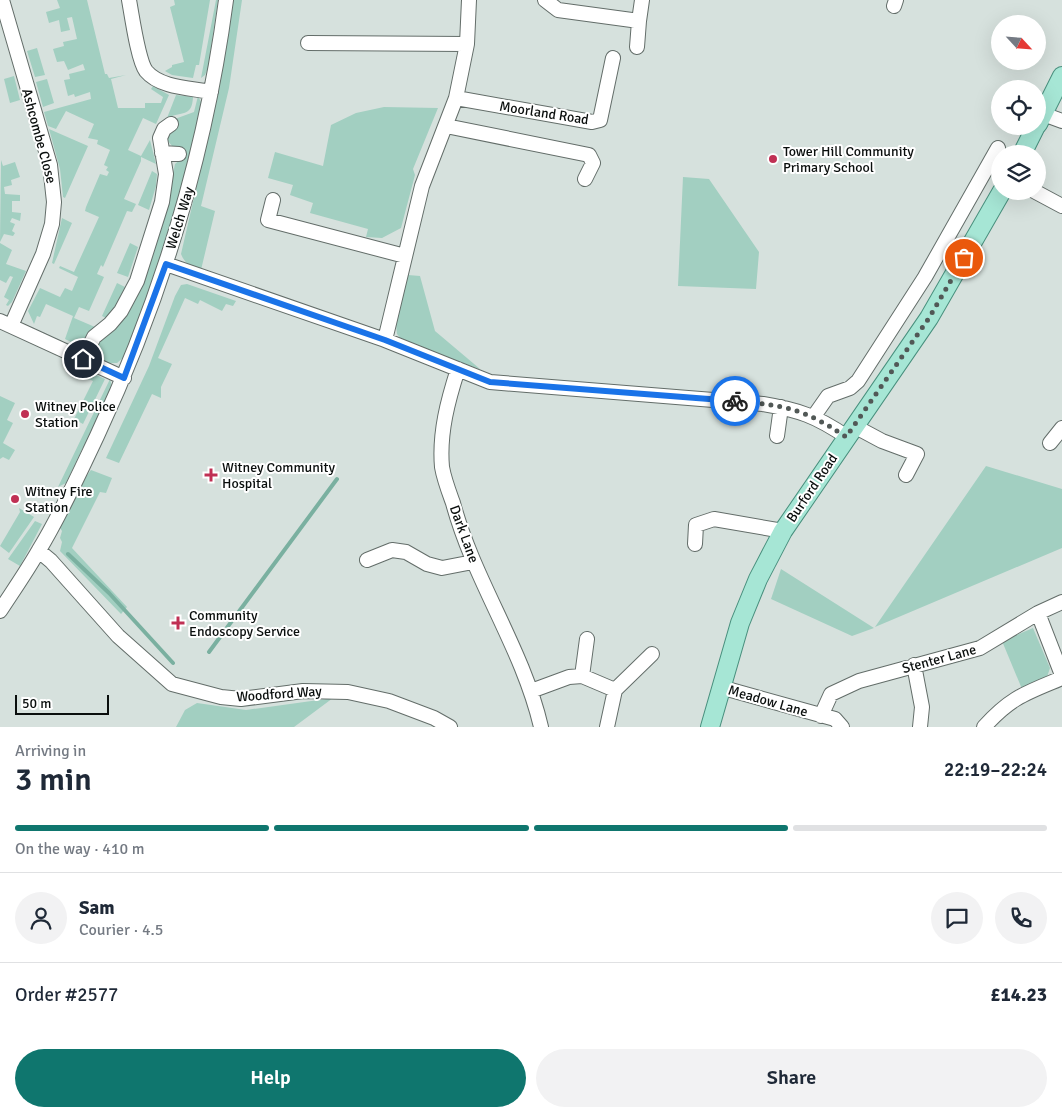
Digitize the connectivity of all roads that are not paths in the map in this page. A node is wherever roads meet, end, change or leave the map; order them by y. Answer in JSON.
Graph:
{"nodes":[{"id":1,"x":2,"y":0,"type":"edge"},
{"id":2,"x":128,"y":0,"type":"edge"},
{"id":3,"x":226,"y":0,"type":"edge"},
{"id":4,"x":469,"y":0,"type":"edge"},
{"id":5,"x":545,"y":0,"type":"edge"},
{"id":6,"x":642,"y":0,"type":"edge"},
{"id":7,"x":639,"y":21,"type":"junction"},
{"id":8,"x":308,"y":43,"type":"dead end"},
{"id":9,"x":467,"y":44,"type":"junction"},
{"id":10,"x":637,"y":47,"type":"dead end"},
{"id":11,"x":613,"y":58,"type":"dead end"},
{"id":12,"x":1062,"y":76,"type":"edge"},
{"id":13,"x":211,"y":92,"type":"junction"},
{"id":14,"x":456,"y":98,"type":"junction"},
{"id":15,"x":1046,"y":107,"type":"edge"},
{"id":16,"x":1046,"y":121,"type":"edge"},
{"id":17,"x":1062,"y":121,"type":"edge"},
{"id":18,"x":171,"y":124,"type":"dead end"},
{"id":19,"x":446,"y":126,"type":"junction"},
{"id":20,"x":162,"y":153,"type":"junction"},
{"id":21,"x":179,"y":154,"type":"dead end"},
{"id":22,"x":991,"y":160,"type":"edge"},
{"id":23,"x":586,"y":179,"type":"dead end"},
{"id":24,"x":1046,"y":197,"type":"edge"},
{"id":25,"x":274,"y":200,"type":"dead end"},
{"id":26,"x":997,"y":200,"type":"edge"},
{"id":27,"x":1062,"y":206,"type":"edge"},
{"id":28,"x":405,"y":256,"type":"junction"},
{"id":29,"x":166,"y":264,"type":"junction"},
{"id":30,"x":6,"y":324,"type":"edge"},
{"id":31,"x":385,"y":340,"type":"junction"},
{"id":32,"x":83,"y":359,"type":"junction"},
{"id":33,"x":458,"y":369,"type":"junction"},
{"id":34,"x":124,"y":378,"type":"junction"},
{"id":35,"x":780,"y":406,"type":"junction"},
{"id":36,"x":814,"y":416,"type":"junction"},
{"id":37,"x":1062,"y":428,"type":"edge"},
{"id":38,"x":850,"y":432,"type":"junction"},
{"id":39,"x":777,"y":436,"type":"dead end"},
{"id":40,"x":1050,"y":443,"type":"dead end"},
{"id":41,"x":906,"y":475,"type":"dead end"},
{"id":42,"x":783,"y":532,"type":"junction"},
{"id":43,"x":695,"y":544,"type":"dead end"},
{"id":44,"x":39,"y":551,"type":"junction"},
{"id":45,"x":367,"y":560,"type":"dead end"},
{"id":46,"x":474,"y":562,"type":"junction"},
{"id":47,"x":1062,"y":602,"type":"edge"},
{"id":48,"x":0,"y":611,"type":"edge"},
{"id":49,"x":1038,"y":613,"type":"junction"},
{"id":50,"x":587,"y":639,"type":"dead end"},
{"id":51,"x":652,"y":654,"type":"dead end"},
{"id":52,"x":914,"y":664,"type":"junction"},
{"id":53,"x":582,"y":676,"type":"junction"},
{"id":54,"x":1062,"y":677,"type":"edge"},
{"id":55,"x":720,"y":687,"type":"junction"},
{"id":56,"x":531,"y":690,"type":"junction"},
{"id":57,"x":616,"y":690,"type":"junction"},
{"id":58,"x":821,"y":716,"type":"junction"},
{"id":59,"x":450,"y":727,"type":"edge"},
{"id":60,"x":541,"y":727,"type":"edge"},
{"id":61,"x":608,"y":727,"type":"edge"},
{"id":62,"x":710,"y":727,"type":"edge"},
{"id":63,"x":842,"y":727,"type":"edge"},
{"id":64,"x":920,"y":727,"type":"edge"},
{"id":65,"x":984,"y":727,"type":"edge"}],
"edges":[{"from":1,"to":30,"type":"street","name":"Ashcombe Close"},
{"from":2,"to":13,"type":"street"},
{"from":3,"to":13,"type":"street","name":"Welch Way"},
{"from":4,"to":9,"type":"street"},
{"from":5,"to":7,"type":"street"},
{"from":6,"to":7,"type":"street"},
{"from":7,"to":10,"type":"street"},
{"from":8,"to":9,"type":"street"},
{"from":9,"to":14,"type":"street"},
{"from":11,"to":14,"type":"street","name":"Moorland Road"},
{"from":12,"to":15,"type":"main road"},
{"from":13,"to":29,"type":"street","name":"Welch Way"},
{"from":14,"to":19,"type":"street"},
{"from":16,"to":17,"type":"street"},
{"from":18,"to":20,"type":"street","name":"Welch Way"},
{"from":19,"to":23,"type":"street"},
{"from":19,"to":28,"type":"street"},
{"from":20,"to":21,"type":"street"},
{"from":20,"to":32,"type":"street","name":"Welch Way"},
{"from":22,"to":36,"type":"street"},
{"from":24,"to":27,"type":"street"},
{"from":25,"to":28,"type":"street"},
{"from":26,"to":38,"type":"main road","name":"Burford Road"},
{"from":28,"to":31,"type":"street"},
{"from":29,"to":31,"type":"street"},
{"from":29,"to":34,"type":"street","name":"Welch Way"},
{"from":30,"to":32,"type":"street"},
{"from":31,"to":33,"type":"street"},
{"from":32,"to":34,"type":"street"},
{"from":33,"to":35,"type":"street"},
{"from":33,"to":46,"type":"street","name":"Dark Lane"},
{"from":34,"to":44,"type":"street","name":"Welch Way"},
{"from":35,"to":36,"type":"street"},
{"from":35,"to":39,"type":"street"},
{"from":36,"to":38,"type":"street"},
{"from":37,"to":40,"type":"street"},
{"from":38,"to":41,"type":"street"},
{"from":38,"to":42,"type":"main road","name":"Burford Road"},
{"from":42,"to":43,"type":"street","name":"Burford Road"},
{"from":42,"to":55,"type":"main road","name":"Burford Road"},
{"from":44,"to":48,"type":"street","name":"Welch Way"},
{"from":44,"to":59,"type":"street","name":"Woodford Way"},
{"from":45,"to":46,"type":"street"},
{"from":46,"to":56,"type":"street","name":"Dark Lane"},
{"from":47,"to":49,"type":"street","name":"Stenter Lane"},
{"from":49,"to":52,"type":"street","name":"Stenter Lane"},
{"from":49,"to":54,"type":"street"},
{"from":50,"to":53,"type":"street"},
{"from":51,"to":57,"type":"street"},
{"from":52,"to":58,"type":"street","name":"Stenter Lane"},
{"from":52,"to":64,"type":"street"},
{"from":53,"to":56,"type":"street"},
{"from":53,"to":57,"type":"street"},
{"from":54,"to":65,"type":"street"},
{"from":55,"to":58,"type":"street","name":"Meadow Lane"},
{"from":55,"to":62,"type":"main road","name":"Burford Road"},
{"from":56,"to":60,"type":"street","name":"Dark Lane"},
{"from":57,"to":61,"type":"street"},
{"from":58,"to":63,"type":"street","name":"Meadow Lane"}]}
